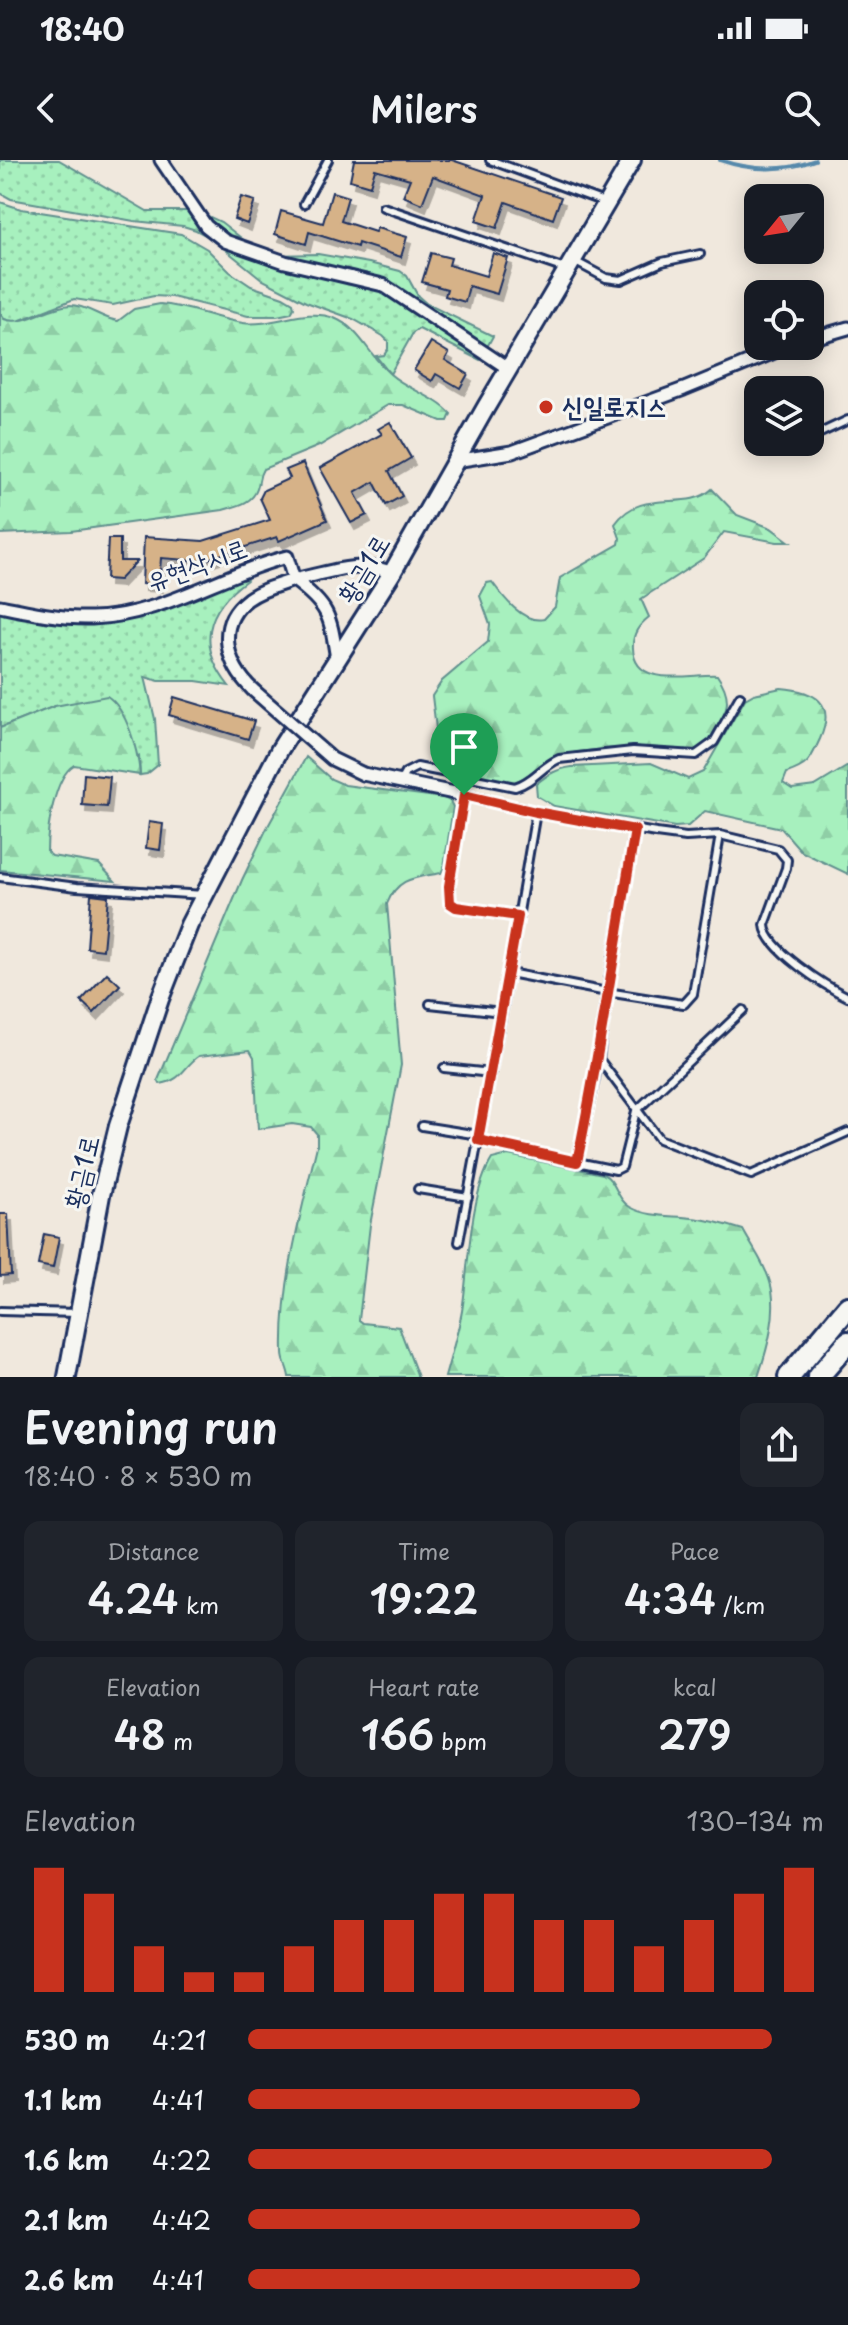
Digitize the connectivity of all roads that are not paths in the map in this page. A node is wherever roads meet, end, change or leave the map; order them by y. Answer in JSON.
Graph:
{"nodes":[{"id":1,"x":161,"y":160,"type":"edge"},
{"id":2,"x":328,"y":160,"type":"edge"},
{"id":3,"x":490,"y":160,"type":"edge"},
{"id":4,"x":632,"y":160,"type":"edge"},
{"id":5,"x":607,"y":203,"type":"junction"},
{"id":6,"x":304,"y":204,"type":"dead end"},
{"id":7,"x":383,"y":207,"type":"dead end"},
{"id":8,"x":700,"y":254,"type":"dead end"},
{"id":9,"x":571,"y":266,"type":"junction"},
{"id":10,"x":848,"y":328,"type":"edge"},
{"id":11,"x":824,"y":335,"type":"edge"},
{"id":12,"x":755,"y":360,"type":"edge"},
{"id":13,"x":509,"y":369,"type":"junction"},
{"id":14,"x":848,"y":420,"type":"edge"},
{"id":15,"x":824,"y":431,"type":"edge"},
{"id":16,"x":455,"y":461,"type":"junction"},
{"id":17,"x":392,"y":573,"type":"junction"},
{"id":18,"x":294,"y":580,"type":"junction"},
{"id":19,"x":0,"y":606,"type":"edge"},
{"id":20,"x":337,"y":659,"type":"junction"},
{"id":21,"x":740,"y":696,"type":"dead end"},
{"id":22,"x":400,"y":782,"type":"junction"},
{"id":23,"x":464,"y":795,"type":"junction"},
{"id":24,"x":536,"y":812,"type":"junction"},
{"id":25,"x":635,"y":830,"type":"junction"},
{"id":26,"x":720,"y":835,"type":"junction"},
{"id":27,"x":0,"y":877,"type":"edge"},
{"id":28,"x":204,"y":895,"type":"junction"},
{"id":29,"x":518,"y":916,"type":"junction"},
{"id":30,"x":509,"y":973,"type":"junction"},
{"id":31,"x":607,"y":992,"type":"junction"},
{"id":32,"x":848,"y":997,"type":"edge"},
{"id":33,"x":430,"y":1004,"type":"dead end"},
{"id":34,"x":743,"y":1010,"type":"dead end"},
{"id":35,"x":502,"y":1012,"type":"junction"},
{"id":36,"x":599,"y":1059,"type":"junction"},
{"id":37,"x":444,"y":1068,"type":"dead end"},
{"id":38,"x":491,"y":1073,"type":"junction"},
{"id":39,"x":636,"y":1111,"type":"junction"},
{"id":40,"x":422,"y":1126,"type":"dead end"},
{"id":41,"x":848,"y":1132,"type":"edge"},
{"id":42,"x":479,"y":1137,"type":"junction"},
{"id":43,"x":577,"y":1162,"type":"junction"},
{"id":44,"x":418,"y":1189,"type":"dead end"},
{"id":45,"x":468,"y":1197,"type":"junction"},
{"id":46,"x":459,"y":1242,"type":"dead end"},
{"id":47,"x":848,"y":1307,"type":"edge"},
{"id":48,"x":0,"y":1311,"type":"edge"},
{"id":49,"x":78,"y":1313,"type":"junction"},
{"id":50,"x":848,"y":1342,"type":"edge"},
{"id":51,"x":69,"y":1376,"type":"edge"},
{"id":52,"x":789,"y":1377,"type":"edge"},
{"id":53,"x":818,"y":1377,"type":"edge"}],
"edges":[{"from":1,"to":13,"type":"street"},
{"from":2,"to":6,"type":"lane"},
{"from":3,"to":5,"type":"lane"},
{"from":4,"to":5,"type":"street","name":"황금1로"},
{"from":5,"to":9,"type":"street","name":"황금1로"},
{"from":7,"to":9,"type":"lane"},
{"from":8,"to":9,"type":"lane"},
{"from":9,"to":13,"type":"street","name":"황금1로"},
{"from":10,"to":11,"type":"street"},
{"from":12,"to":16,"type":"street"},
{"from":13,"to":16,"type":"street","name":"황금1로"},
{"from":14,"to":15,"type":"lane"},
{"from":16,"to":17,"type":"street","name":"황금1로"},
{"from":17,"to":18,"type":"street"},
{"from":17,"to":20,"type":"street","name":"황금1로"},
{"from":18,"to":19,"type":"street","name":"유현삭시로"},
{"from":18,"to":20,"type":"street"},
{"from":18,"to":22,"type":"street","bridge":true},
{"from":20,"to":28,"type":"street","name":"황금1로"},
{"from":21,"to":22,"type":"lane"},
{"from":22,"to":23,"type":"street"},
{"from":23,"to":24,"type":"lane"},
{"from":23,"to":29,"type":"lane"},
{"from":24,"to":25,"type":"lane"},
{"from":24,"to":29,"type":"lane"},
{"from":25,"to":26,"type":"lane"},
{"from":25,"to":31,"type":"lane"},
{"from":26,"to":31,"type":"lane"},
{"from":26,"to":32,"type":"lane"},
{"from":27,"to":28,"type":"lane"},
{"from":28,"to":49,"type":"street","name":"황금1로"},
{"from":29,"to":30,"type":"lane"},
{"from":30,"to":31,"type":"lane"},
{"from":30,"to":35,"type":"lane"},
{"from":31,"to":36,"type":"lane"},
{"from":33,"to":35,"type":"lane"},
{"from":34,"to":39,"type":"lane"},
{"from":35,"to":38,"type":"lane"},
{"from":36,"to":39,"type":"lane"},
{"from":36,"to":43,"type":"lane"},
{"from":37,"to":38,"type":"lane"},
{"from":38,"to":42,"type":"lane"},
{"from":39,"to":41,"type":"lane"},
{"from":39,"to":43,"type":"lane"},
{"from":40,"to":42,"type":"lane"},
{"from":42,"to":43,"type":"lane"},
{"from":42,"to":45,"type":"lane"},
{"from":44,"to":45,"type":"lane"},
{"from":45,"to":46,"type":"lane"},
{"from":47,"to":52,"type":"highway"},
{"from":48,"to":49,"type":"lane"},
{"from":49,"to":51,"type":"street","name":"황금1로"},
{"from":50,"to":53,"type":"highway"}]}
